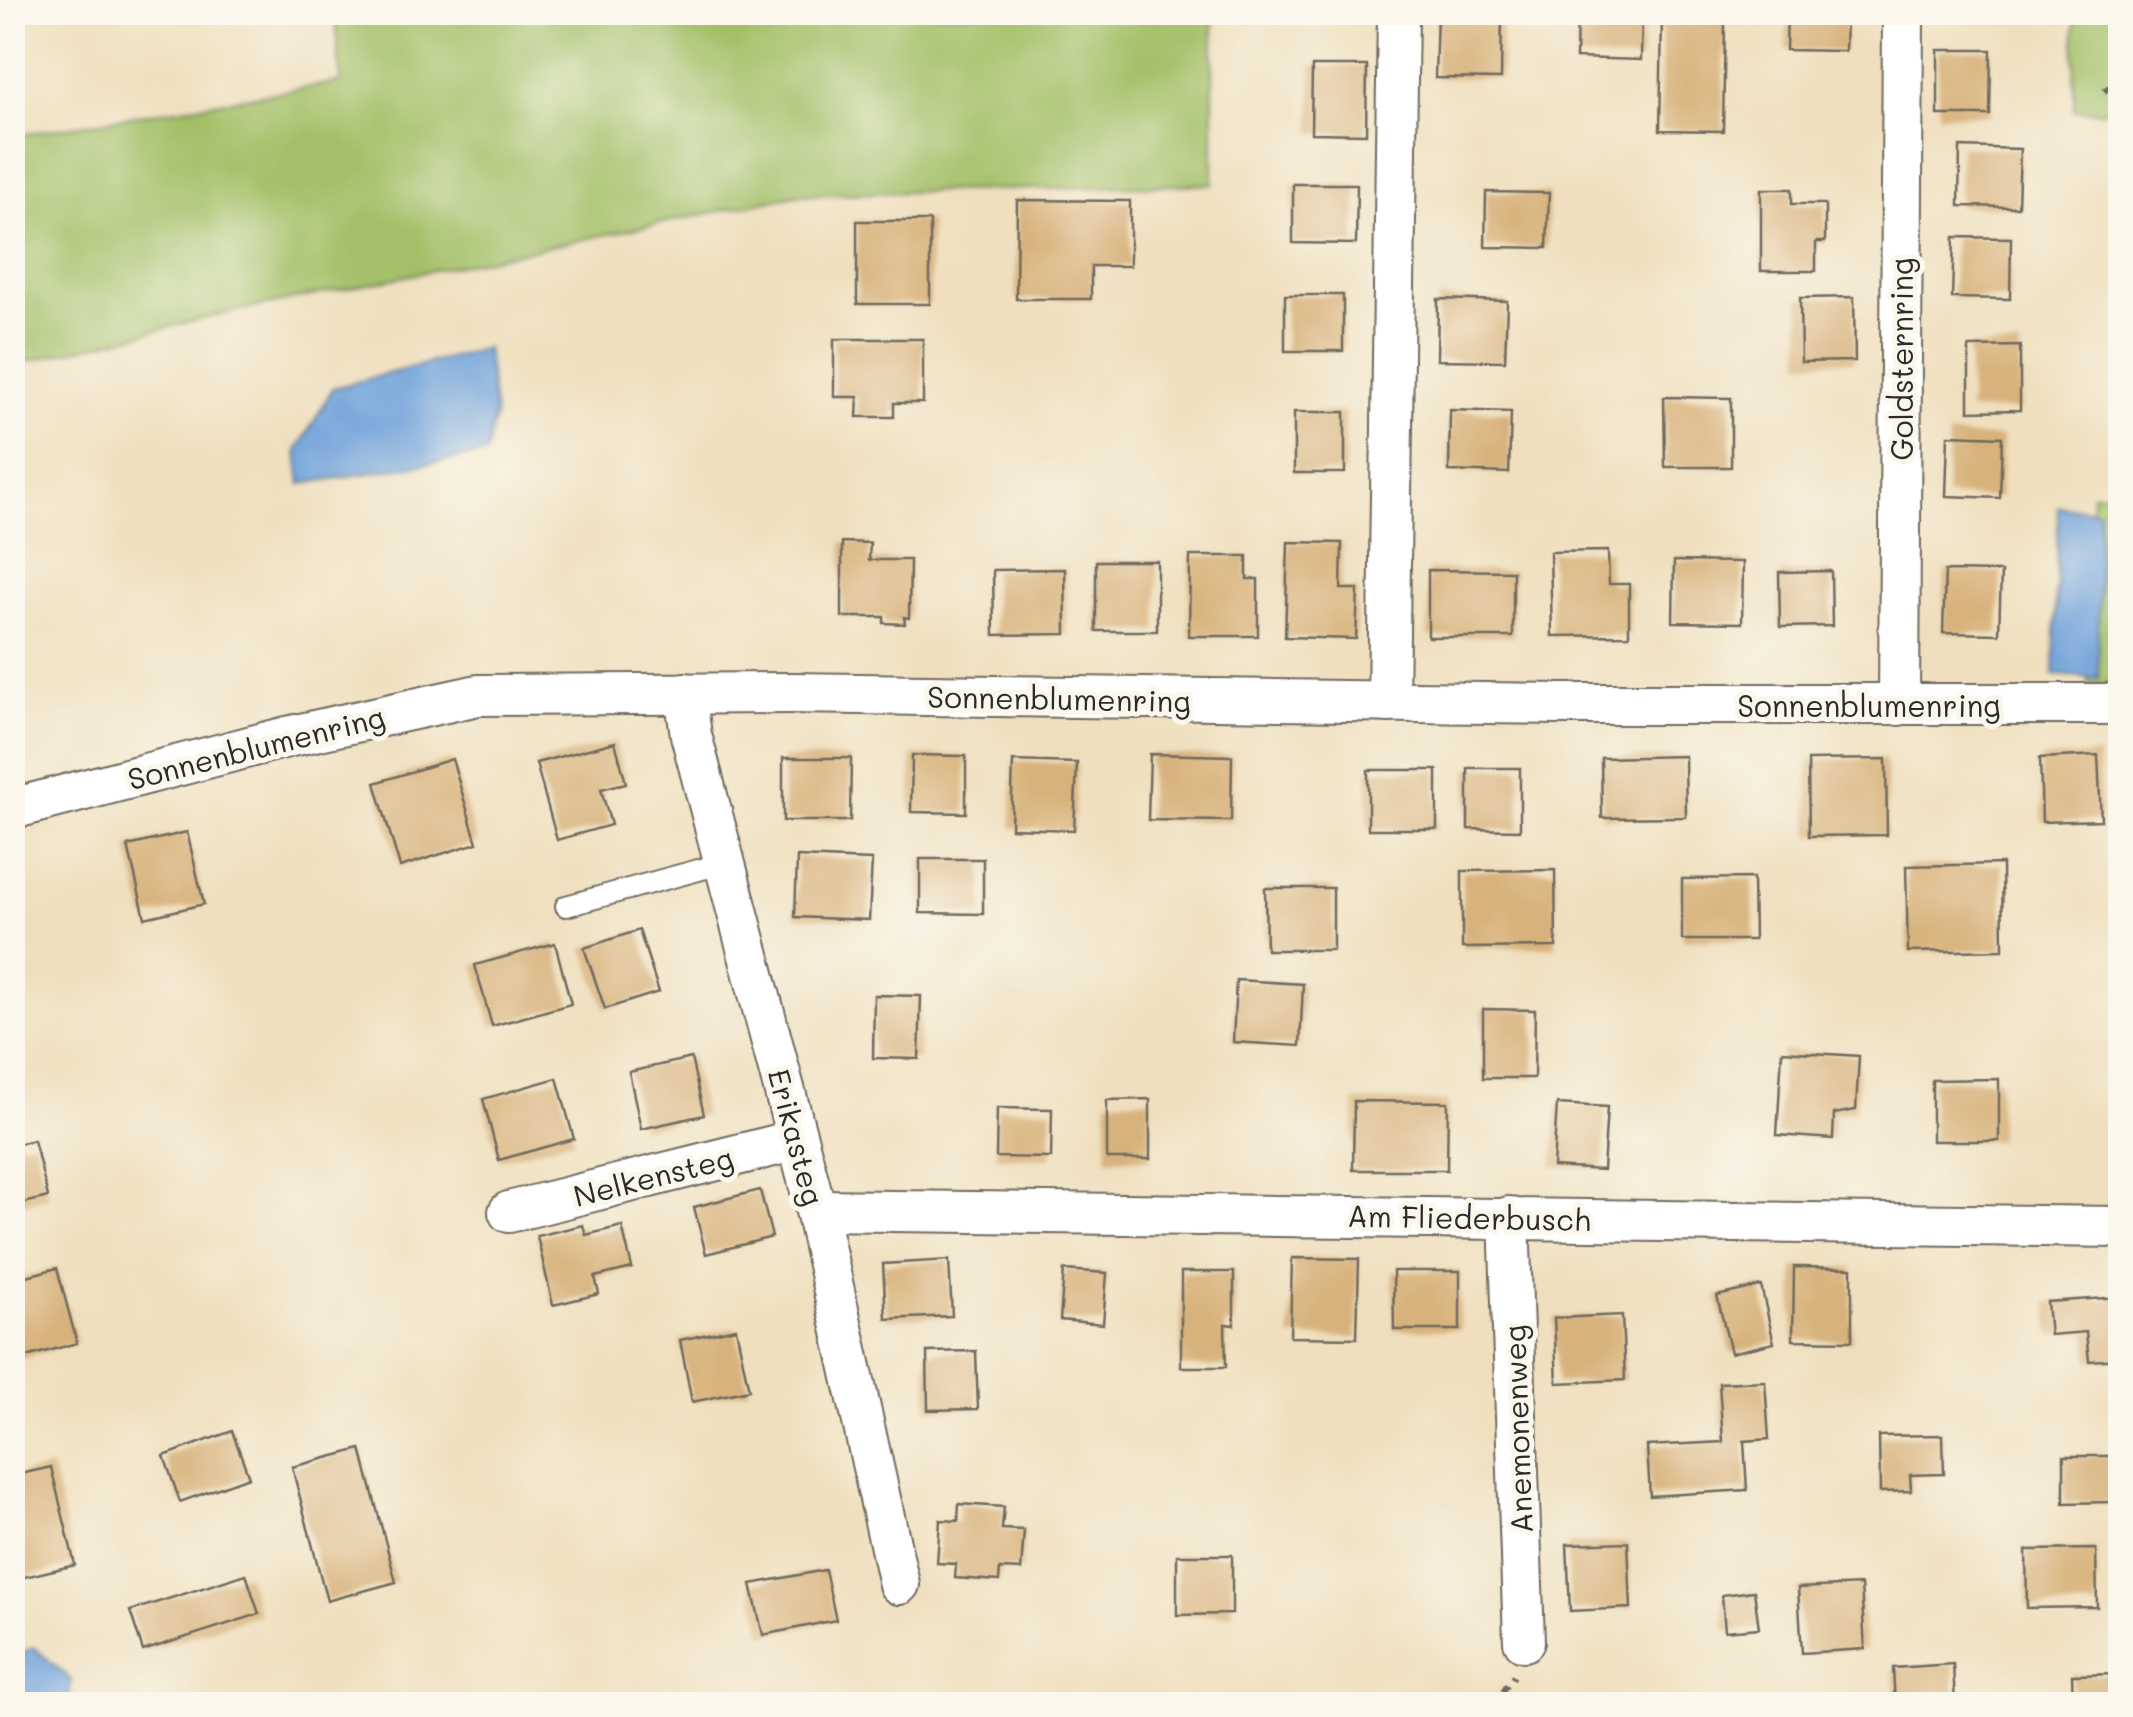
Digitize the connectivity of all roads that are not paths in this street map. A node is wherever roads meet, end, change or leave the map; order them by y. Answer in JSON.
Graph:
{"nodes":[{"id":1,"x":1398,"y":12,"type":"edge"},
{"id":2,"x":1903,"y":12,"type":"edge"},
{"id":3,"x":685,"y":694,"type":"junction"},
{"id":4,"x":1388,"y":702,"type":"junction"},
{"id":5,"x":2120,"y":704,"type":"edge"},
{"id":6,"x":1899,"y":705,"type":"junction"},
{"id":7,"x":12,"y":809,"type":"edge"},
{"id":8,"x":724,"y":864,"type":"junction"},
{"id":9,"x":566,"y":906,"type":"dead end"},
{"id":10,"x":798,"y":1140,"type":"junction"},
{"id":11,"x":816,"y":1210,"type":"junction"},
{"id":12,"x":510,"y":1212,"type":"dead end"},
{"id":13,"x":1509,"y":1217,"type":"junction"},
{"id":14,"x":2120,"y":1227,"type":"edge"},
{"id":15,"x":899,"y":1584,"type":"dead end"},
{"id":16,"x":1524,"y":1641,"type":"dead end"}],
"edges":[{"from":1,"to":4,"type":"street"},
{"from":2,"to":6,"type":"street","name":"Goldsternring"},
{"from":3,"to":4,"type":"street","name":"Sonnenblumenring"},
{"from":3,"to":7,"type":"street","name":"Sonnenblumenring"},
{"from":3,"to":8,"type":"street","name":"Erikasteg"},
{"from":4,"to":6,"type":"street","name":"Sonnenblumenring"},
{"from":5,"to":6,"type":"street","name":"Sonnenblumenring"},
{"from":8,"to":9,"type":"lane"},
{"from":8,"to":10,"type":"street","name":"Erikasteg"},
{"from":10,"to":11,"type":"street","name":"Erikasteg"},
{"from":10,"to":12,"type":"street","name":"Nelkensteg"},
{"from":11,"to":13,"type":"street","name":"Am Fliederbusch"},
{"from":11,"to":15,"type":"street","name":"Erikasteg"},
{"from":13,"to":14,"type":"street","name":"Am Fliederbusch"},
{"from":13,"to":16,"type":"street","name":"Anemonenweg"}]}
